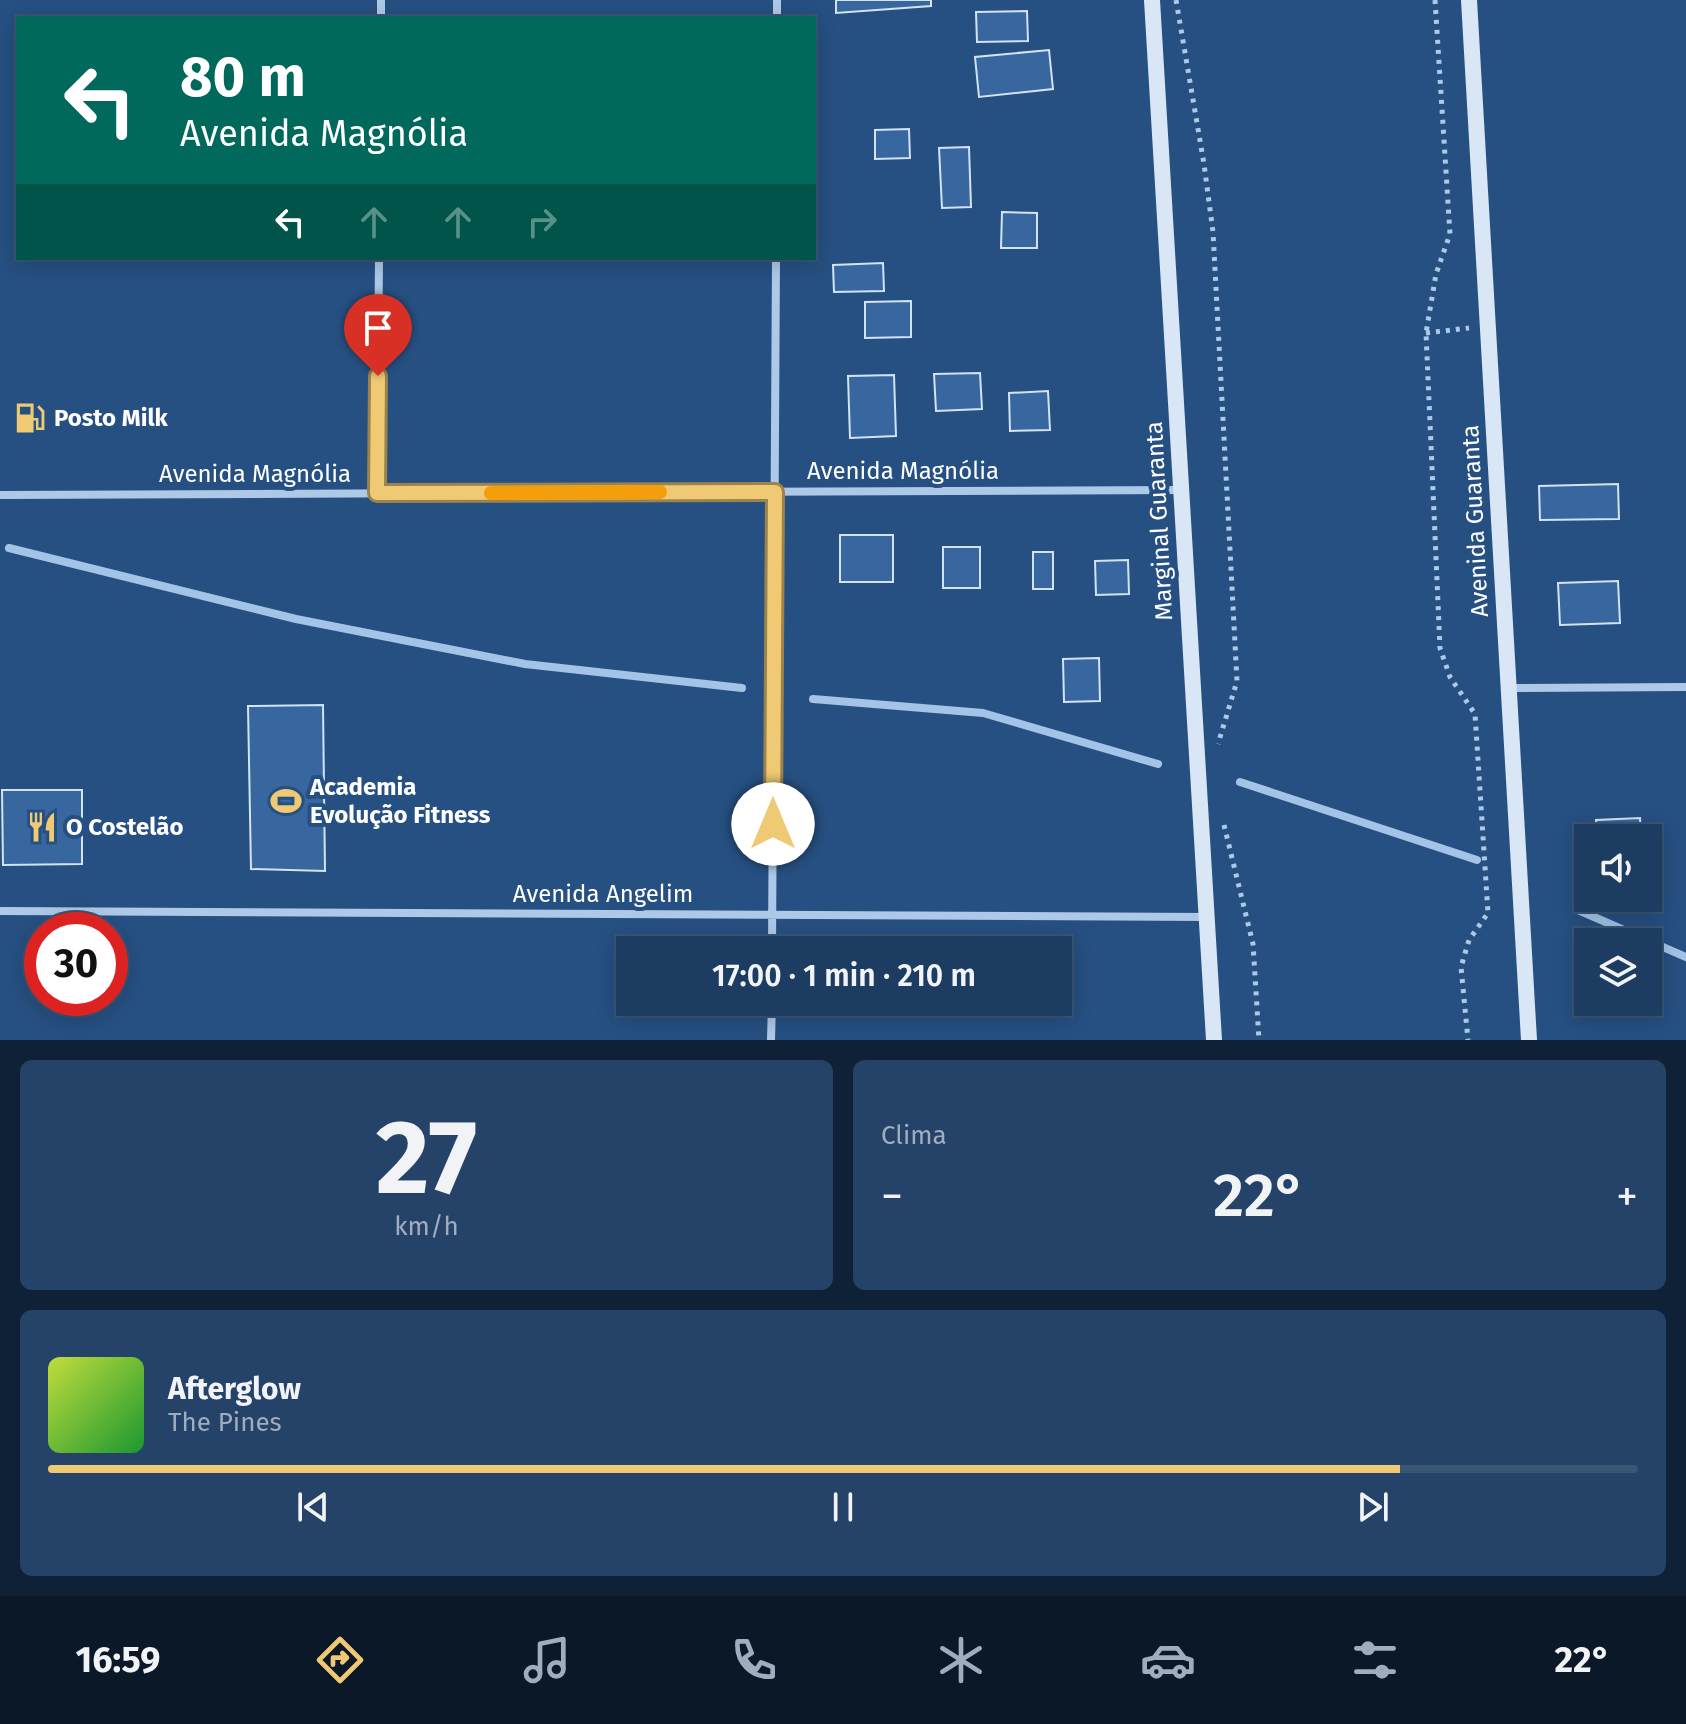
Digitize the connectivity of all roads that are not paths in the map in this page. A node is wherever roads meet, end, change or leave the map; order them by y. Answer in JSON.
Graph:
{"nodes":[{"id":1,"x":1152,"y":0,"type":"edge"},
{"id":2,"x":1469,"y":0,"type":"edge"},
{"id":3,"x":379,"y":260,"type":"edge"},
{"id":4,"x":776,"y":260,"type":"edge"},
{"id":5,"x":1181,"y":490,"type":"junction"},
{"id":6,"x":775,"y":492,"type":"junction"},
{"id":7,"x":377,"y":493,"type":"junction"},
{"id":8,"x":0,"y":495,"type":"edge"},
{"id":9,"x":1686,"y":687,"type":"edge"},
{"id":10,"x":1509,"y":688,"type":"junction"},
{"id":11,"x":0,"y":911,"type":"edge"},
{"id":12,"x":772,"y":915,"type":"junction"},
{"id":13,"x":1207,"y":917,"type":"junction"},
{"id":14,"x":772,"y":936,"type":"edge"},
{"id":15,"x":772,"y":1016,"type":"edge"},
{"id":16,"x":771,"y":1040,"type":"edge"},
{"id":17,"x":1214,"y":1040,"type":"edge"},
{"id":18,"x":1529,"y":1040,"type":"edge"}],
"edges":[{"from":1,"to":5,"type":"main road","name":"Marginal Guaranta"},
{"from":2,"to":10,"type":"main road","name":"Avenida Guaranta"},
{"from":3,"to":7,"type":"street"},
{"from":4,"to":6,"type":"street"},
{"from":5,"to":6,"type":"street","name":"Avenida Magnólia"},
{"from":5,"to":13,"type":"main road","name":"Marginal Guaranta"},
{"from":6,"to":7,"type":"street","name":"Avenida Magnólia"},
{"from":6,"to":12,"type":"street"},
{"from":7,"to":8,"type":"street","name":"Avenida Magnólia"},
{"from":9,"to":10,"type":"street"},
{"from":10,"to":18,"type":"main road","name":"Avenida Guaranta"},
{"from":11,"to":12,"type":"street","name":"Avenida Angelim"},
{"from":12,"to":13,"type":"street","name":"Avenida Angelim"},
{"from":12,"to":14,"type":"street"},
{"from":13,"to":17,"type":"main road","name":"Marginal Guaranta"},
{"from":15,"to":16,"type":"street"}]}
